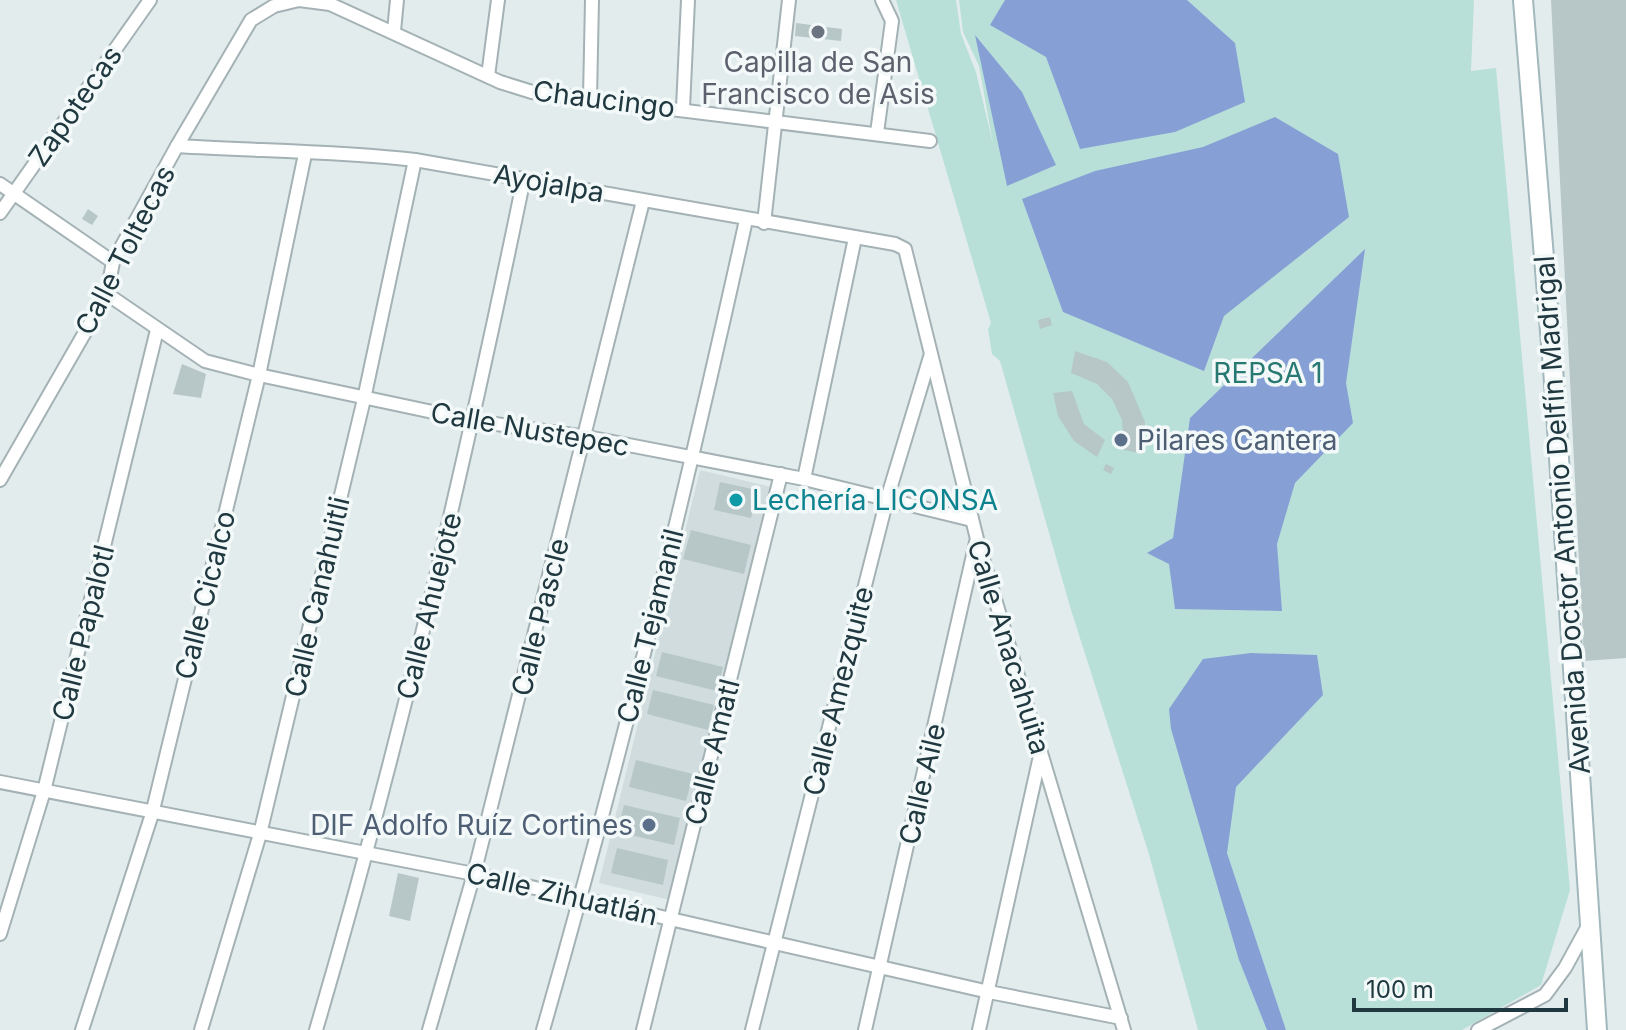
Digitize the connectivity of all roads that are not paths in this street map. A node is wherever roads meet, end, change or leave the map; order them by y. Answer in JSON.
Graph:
{"nodes":[{"id":1,"x":150,"y":0,"type":"edge"},
{"id":2,"x":397,"y":0,"type":"edge"},
{"id":3,"x":498,"y":0,"type":"edge"},
{"id":4,"x":592,"y":0,"type":"edge"},
{"id":5,"x":688,"y":0,"type":"edge"},
{"id":6,"x":789,"y":0,"type":"edge"},
{"id":7,"x":882,"y":0,"type":"edge"},
{"id":8,"x":1523,"y":0,"type":"edge"},
{"id":9,"x":251,"y":20,"type":"joint"},
{"id":10,"x":394,"y":31,"type":"junction"},
{"id":11,"x":488,"y":76,"type":"junction"},
{"id":12,"x":590,"y":98,"type":"junction"},
{"id":13,"x":683,"y":108,"type":"junction"},
{"id":14,"x":778,"y":120,"type":"junction"},
{"id":15,"x":877,"y":133,"type":"junction"},
{"id":16,"x":930,"y":141,"type":"dead end"},
{"id":17,"x":177,"y":146,"type":"junction"},
{"id":18,"x":305,"y":154,"type":"junction"},
{"id":19,"x":415,"y":160,"type":"junction"},
{"id":20,"x":524,"y":178,"type":"junction"},
{"id":21,"x":0,"y":184,"type":"edge"},
{"id":22,"x":13,"y":194,"type":"junction"},
{"id":23,"x":643,"y":201,"type":"junction"},
{"id":24,"x":0,"y":213,"type":"edge"},
{"id":25,"x":746,"y":220,"type":"junction"},
{"id":26,"x":764,"y":223,"type":"junction"},
{"id":27,"x":855,"y":238,"type":"junction"},
{"id":28,"x":910,"y":259,"type":"joint"},
{"id":29,"x":113,"y":262,"type":"junction"},
{"id":30,"x":107,"y":294,"type":"junction"},
{"id":31,"x":157,"y":330,"type":"junction"},
{"id":32,"x":931,"y":354,"type":"junction"},
{"id":33,"x":259,"y":375,"type":"junction"},
{"id":34,"x":364,"y":399,"type":"junction"},
{"id":35,"x":475,"y":421,"type":"junction"},
{"id":36,"x":587,"y":437,"type":"junction"},
{"id":37,"x":693,"y":457,"type":"junction"},
{"id":38,"x":781,"y":474,"type":"junction"},
{"id":39,"x":804,"y":479,"type":"junction"},
{"id":40,"x":0,"y":480,"type":"edge"},
{"id":41,"x":887,"y":499,"type":"junction"},
{"id":42,"x":972,"y":520,"type":"junction"},
{"id":43,"x":977,"y":539,"type":"junction"},
{"id":44,"x":1041,"y":753,"type":"junction"},
{"id":45,"x":0,"y":782,"type":"edge"},
{"id":46,"x":44,"y":791,"type":"junction"},
{"id":47,"x":152,"y":814,"type":"junction"},
{"id":48,"x":260,"y":834,"type":"junction"},
{"id":49,"x":368,"y":855,"type":"junction"},
{"id":50,"x":474,"y":874,"type":"junction"},
{"id":51,"x":581,"y":899,"type":"junction"},
{"id":52,"x":671,"y":919,"type":"junction"},
{"id":53,"x":1590,"y":923,"type":"junction"},
{"id":54,"x":0,"y":934,"type":"edge"},
{"id":55,"x":774,"y":943,"type":"junction"},
{"id":56,"x":881,"y":967,"type":"junction"},
{"id":57,"x":989,"y":992,"type":"junction"},
{"id":58,"x":1094,"y":1014,"type":"junction"},
{"id":59,"x":1122,"y":1024,"type":"edge"},
{"id":60,"x":82,"y":1030,"type":"edge"},
{"id":61,"x":201,"y":1030,"type":"edge"},
{"id":62,"x":316,"y":1030,"type":"edge"},
{"id":63,"x":429,"y":1030,"type":"edge"},
{"id":64,"x":543,"y":1030,"type":"edge"},
{"id":65,"x":643,"y":1030,"type":"edge"},
{"id":66,"x":752,"y":1030,"type":"edge"},
{"id":67,"x":865,"y":1030,"type":"edge"},
{"id":68,"x":979,"y":1030,"type":"edge"},
{"id":69,"x":1091,"y":1030,"type":"edge"},
{"id":70,"x":1478,"y":1030,"type":"edge"},
{"id":71,"x":1597,"y":1030,"type":"edge"}],
"edges":[{"from":1,"to":22,"type":"street","name":"Zapotecas"},
{"from":2,"to":10,"type":"street"},
{"from":3,"to":11,"type":"street"},
{"from":4,"to":12,"type":"street"},
{"from":5,"to":13,"type":"street"},
{"from":6,"to":14,"type":"street"},
{"from":7,"to":15,"type":"street"},
{"from":8,"to":53,"type":"main road","name":"Avenida Doctor Antonio Delfín Madrigal"},
{"from":9,"to":10,"type":"street","name":"Chaucingo"},
{"from":9,"to":17,"type":"street","name":"Calle Toltecas"},
{"from":10,"to":11,"type":"street","name":"Chaucingo"},
{"from":11,"to":12,"type":"street","name":"Chaucingo"},
{"from":12,"to":13,"type":"street","name":"Chaucingo"},
{"from":13,"to":14,"type":"street","name":"Chaucingo"},
{"from":14,"to":15,"type":"street","name":"Chaucingo"},
{"from":14,"to":26,"type":"street"},
{"from":15,"to":16,"type":"street","name":"Chaucingo"},
{"from":17,"to":18,"type":"street","name":"Ayojalpa"},
{"from":17,"to":29,"type":"street","name":"Calle Toltecas"},
{"from":18,"to":19,"type":"street","name":"Ayojalpa"},
{"from":18,"to":33,"type":"street","name":"Calle Cicalco"},
{"from":19,"to":20,"type":"street","name":"Ayojalpa"},
{"from":19,"to":34,"type":"street","name":"Calle Canahuitli"},
{"from":20,"to":23,"type":"street","name":"Ayojalpa"},
{"from":20,"to":35,"type":"street","name":"Calle Ahuejote"},
{"from":21,"to":22,"type":"street"},
{"from":22,"to":24,"type":"street","name":"Zapotecas"},
{"from":22,"to":29,"type":"street"},
{"from":23,"to":25,"type":"street","name":"Ayojalpa"},
{"from":23,"to":36,"type":"street","name":"Calle Pascle"},
{"from":25,"to":26,"type":"street","name":"Ayojalpa"},
{"from":25,"to":37,"type":"street","name":"Calle Tejamanil"},
{"from":26,"to":27,"type":"street","name":"Ayojalpa"},
{"from":27,"to":28,"type":"street","name":"Ayojalpa"},
{"from":27,"to":39,"type":"street"},
{"from":28,"to":32,"type":"street","name":"Calle Anacahuita"},
{"from":29,"to":30,"type":"street","name":"Calle Toltecas"},
{"from":30,"to":31,"type":"street","name":"Calle Nustepec"},
{"from":30,"to":40,"type":"street","name":"Calle Toltecas"},
{"from":31,"to":33,"type":"street","name":"Calle Nustepec"},
{"from":31,"to":46,"type":"street","name":"Calle Papalotl"},
{"from":32,"to":41,"type":"street","name":"Calle Amezquite"},
{"from":32,"to":42,"type":"street","name":"Calle Anacahuita"},
{"from":33,"to":34,"type":"street","name":"Calle Nustepec"},
{"from":33,"to":47,"type":"street","name":"Calle Cicalco"},
{"from":34,"to":35,"type":"street","name":"Calle Nustepec"},
{"from":34,"to":48,"type":"street","name":"Calle Canahuitli"},
{"from":35,"to":36,"type":"street","name":"Calle Nustepec"},
{"from":35,"to":49,"type":"street","name":"Calle Ahuejote"},
{"from":36,"to":37,"type":"street","name":"Calle Nustepec"},
{"from":36,"to":50,"type":"street","name":"Calle Pascle"},
{"from":37,"to":38,"type":"street","name":"Calle Nustepec"},
{"from":37,"to":51,"type":"street","name":"Calle Tejamanil"},
{"from":38,"to":39,"type":"street","name":"Calle Nustepec"},
{"from":38,"to":52,"type":"street","name":"Calle Amatl"},
{"from":39,"to":41,"type":"street","name":"Calle Nustepec"},
{"from":41,"to":42,"type":"street","name":"Calle Nustepec"},
{"from":41,"to":55,"type":"street","name":"Calle Amezquite"},
{"from":42,"to":43,"type":"street","name":"Calle Anacahuita"},
{"from":43,"to":44,"type":"street","name":"Calle Anacahuita"},
{"from":43,"to":56,"type":"street","name":"Calle Aile"},
{"from":44,"to":57,"type":"street"},
{"from":44,"to":59,"type":"street","name":"Calle Anacahuita"},
{"from":45,"to":46,"type":"street","name":"Calle Zihuatlán"},
{"from":46,"to":47,"type":"street","name":"Calle Zihuatlán"},
{"from":46,"to":54,"type":"street","name":"Calle Papalotl"},
{"from":47,"to":48,"type":"street","name":"Calle Zihuatlán"},
{"from":47,"to":60,"type":"street","name":"Calle Cicalco"},
{"from":48,"to":49,"type":"street","name":"Calle Zihuatlán"},
{"from":48,"to":61,"type":"street","name":"Calle Canahuitli"},
{"from":49,"to":50,"type":"street","name":"Calle Zihuatlán"},
{"from":49,"to":62,"type":"street","name":"Calle Ahuejote"},
{"from":50,"to":51,"type":"street","name":"Calle Zihuatlán"},
{"from":50,"to":63,"type":"street","name":"Calle Pascle"},
{"from":51,"to":52,"type":"street","name":"Calle Zihuatlán"},
{"from":51,"to":64,"type":"street","name":"Calle Tejamanil"},
{"from":52,"to":55,"type":"street","name":"Calle Zihuatlán"},
{"from":52,"to":65,"type":"street","name":"Calle Amatl"},
{"from":53,"to":70,"type":"street"},
{"from":53,"to":71,"type":"main road","name":"Avenida Doctor Antonio Delfín Madrigal"},
{"from":55,"to":56,"type":"street","name":"Calle Zihuatlán"},
{"from":55,"to":66,"type":"street","name":"Calle Amezquite"},
{"from":56,"to":57,"type":"street","name":"Calle Zihuatlán"},
{"from":56,"to":67,"type":"street","name":"Calle Aile"},
{"from":57,"to":58,"type":"street","name":"Calle Zihuatlán"},
{"from":57,"to":68,"type":"street"},
{"from":58,"to":59,"type":"street","name":"Calle Zihuatlán"},
{"from":58,"to":69,"type":"street"}]}
